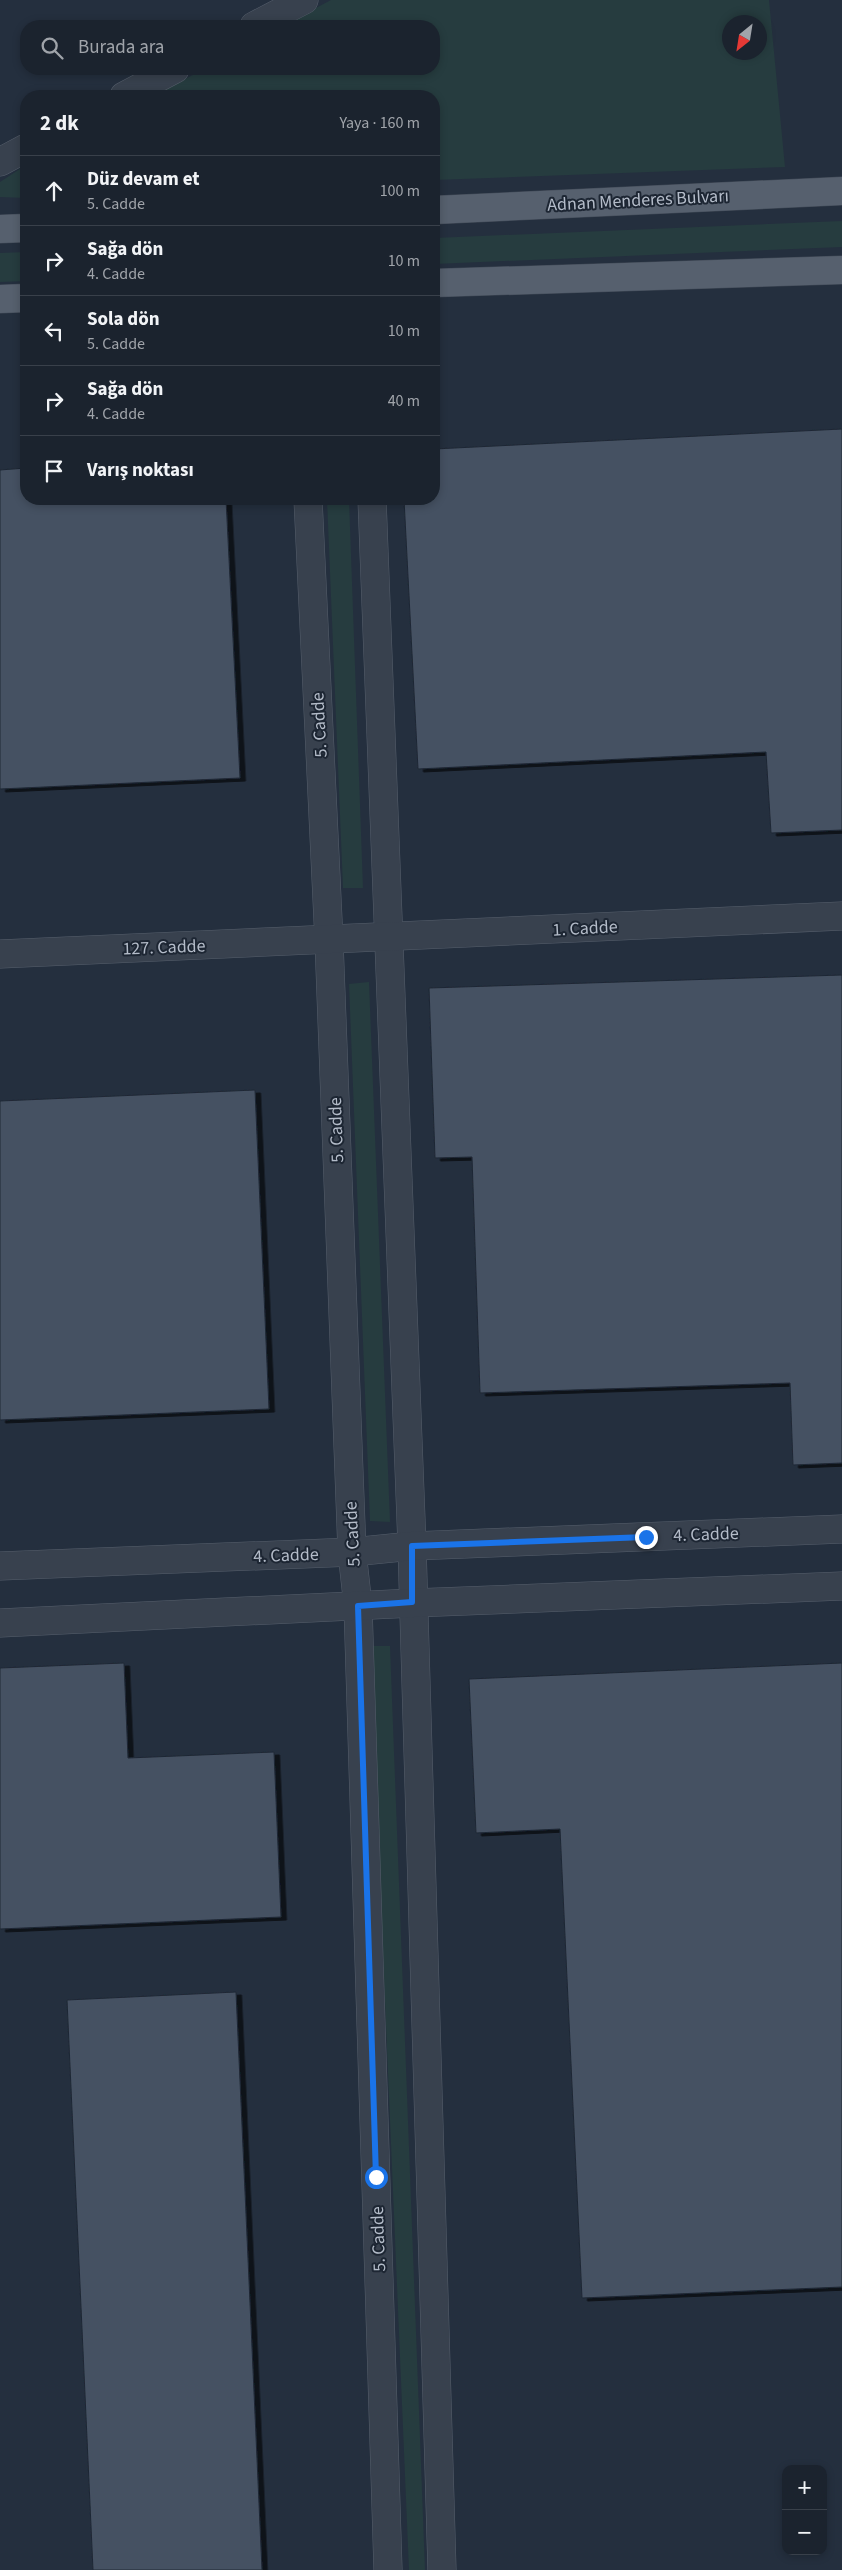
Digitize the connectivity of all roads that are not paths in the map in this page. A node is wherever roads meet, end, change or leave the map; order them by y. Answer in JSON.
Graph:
{"nodes":[{"id":1,"x":304,"y":0,"type":"edge"},
{"id":2,"x":266,"y":20,"type":"edge"},
{"id":3,"x":164,"y":75,"type":"edge"},
{"id":4,"x":135,"y":90,"type":"edge"},
{"id":5,"x":20,"y":151,"type":"edge"},
{"id":6,"x":0,"y":162,"type":"edge"},
{"id":7,"x":842,"y":191,"type":"edge"},
{"id":8,"x":440,"y":210,"type":"edge"},
{"id":9,"x":20,"y":228,"type":"edge"},
{"id":10,"x":0,"y":229,"type":"edge"},
{"id":11,"x":842,"y":270,"type":"edge"},
{"id":12,"x":440,"y":283,"type":"edge"},
{"id":13,"x":20,"y":298,"type":"edge"},
{"id":14,"x":0,"y":299,"type":"edge"},
{"id":15,"x":308,"y":505,"type":"edge"},
{"id":16,"x":372,"y":505,"type":"edge"},
{"id":17,"x":842,"y":916,"type":"edge"},
{"id":18,"x":390,"y":938,"type":"junction"},
{"id":19,"x":329,"y":940,"type":"junction"},
{"id":20,"x":0,"y":954,"type":"edge"},
{"id":21,"x":842,"y":1529,"type":"edge"},
{"id":22,"x":412,"y":1546,"type":"junction"},
{"id":23,"x":352,"y":1552,"type":"junction"},
{"id":24,"x":0,"y":1566,"type":"edge"},
{"id":25,"x":842,"y":1586,"type":"edge"},
{"id":26,"x":412,"y":1602,"type":"junction"},
{"id":27,"x":358,"y":1606,"type":"junction"},
{"id":28,"x":0,"y":1623,"type":"edge"},
{"id":29,"x":388,"y":2570,"type":"edge"},
{"id":30,"x":442,"y":2570,"type":"edge"}],
"edges":[{"from":1,"to":2,"type":"street"},
{"from":3,"to":4,"type":"street"},
{"from":5,"to":6,"type":"street"},
{"from":7,"to":8,"type":"main road","name":"Adnan Menderes Bulvarı"},
{"from":9,"to":10,"type":"main road"},
{"from":11,"to":12,"type":"main road"},
{"from":13,"to":14,"type":"main road"},
{"from":15,"to":19,"type":"street","name":"5. Cadde"},
{"from":16,"to":18,"type":"street"},
{"from":17,"to":18,"type":"street","name":"1. Cadde"},
{"from":18,"to":19,"type":"street","name":"1. Cadde"},
{"from":18,"to":22,"type":"street"},
{"from":19,"to":20,"type":"street","name":"127. Cadde"},
{"from":19,"to":23,"type":"street","name":"5. Cadde"},
{"from":21,"to":22,"type":"street","name":"4. Cadde"},
{"from":22,"to":23,"type":"street","name":"4. Cadde"},
{"from":22,"to":26,"type":"street"},
{"from":23,"to":24,"type":"street","name":"4. Cadde"},
{"from":23,"to":27,"type":"street","name":"5. Cadde"},
{"from":25,"to":26,"type":"street"},
{"from":26,"to":27,"type":"street"},
{"from":26,"to":30,"type":"street"},
{"from":27,"to":28,"type":"street"},
{"from":27,"to":29,"type":"street","name":"5. Cadde"}]}
